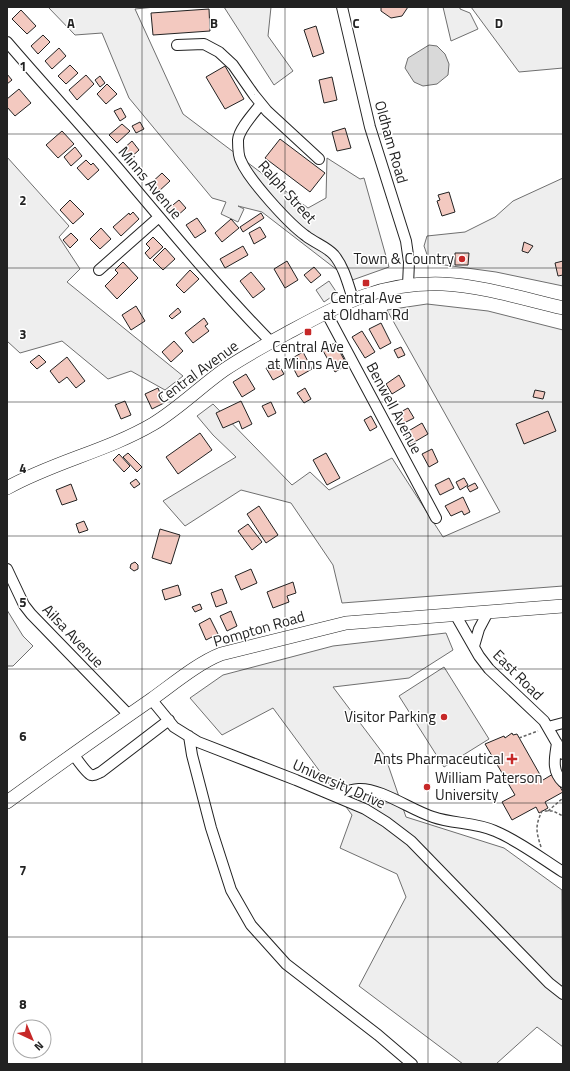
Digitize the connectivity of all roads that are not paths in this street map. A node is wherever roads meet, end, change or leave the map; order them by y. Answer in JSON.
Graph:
{"nodes":[{"id":1,"x":342,"y":7,"type":"edge"},
{"id":2,"x":7,"y":42,"type":"edge"},
{"id":3,"x":177,"y":45,"type":"dead end"},
{"id":4,"x":261,"y":104,"type":"junction"},
{"id":5,"x":319,"y":159,"type":"dead end"},
{"id":6,"x":159,"y":217,"type":"junction"},
{"id":7,"x":99,"y":270,"type":"dead end"},
{"id":8,"x":408,"y":285,"type":"junction"},
{"id":9,"x":353,"y":299,"type":"junction"},
{"id":10,"x":563,"y":308,"type":"edge"},
{"id":11,"x":326,"y":312,"type":"junction"},
{"id":12,"x":271,"y":342,"type":"junction"},
{"id":13,"x":7,"y":488,"type":"edge"},
{"id":14,"x":436,"y":518,"type":"dead end"},
{"id":15,"x":7,"y":569,"type":"edge"},
{"id":16,"x":563,"y":606,"type":"edge"},
{"id":17,"x":488,"y":612,"type":"junction"},
{"id":18,"x":455,"y":614,"type":"junction"},
{"id":19,"x":474,"y":646,"type":"junction"},
{"id":20,"x":151,"y":699,"type":"junction"},
{"id":21,"x":129,"y":714,"type":"junction"},
{"id":22,"x":169,"y":720,"type":"junction"},
{"id":23,"x":563,"y":723,"type":"edge"},
{"id":24,"x":548,"y":727,"type":"junction"},
{"id":25,"x":189,"y":736,"type":"junction"},
{"id":26,"x":557,"y":743,"type":"junction"},
{"id":27,"x":73,"y":754,"type":"junction"},
{"id":28,"x":563,"y":754,"type":"edge"},
{"id":29,"x":563,"y":782,"type":"edge"},
{"id":30,"x":332,"y":795,"type":"junction"},
{"id":31,"x":7,"y":802,"type":"edge"},
{"id":32,"x":563,"y":872,"type":"edge"},
{"id":33,"x":563,"y":994,"type":"edge"},
{"id":34,"x":412,"y":1064,"type":"edge"}],
"edges":[{"from":1,"to":8,"type":"street","name":"Oldham Road"},
{"from":2,"to":6,"type":"street","name":"Minns Avenue"},
{"from":3,"to":4,"type":"street"},
{"from":4,"to":5,"type":"street"},
{"from":4,"to":9,"type":"street","name":"Ralph Street"},
{"from":6,"to":7,"type":"street"},
{"from":6,"to":12,"type":"street","name":"Minns Avenue"},
{"from":8,"to":9,"type":"main road","name":"Central Avenue"},
{"from":8,"to":10,"type":"main road","name":"Central Avenue"},
{"from":9,"to":11,"type":"main road","name":"Central Avenue"},
{"from":11,"to":12,"type":"main road","name":"Central Avenue"},
{"from":11,"to":14,"type":"street","name":"Benwell Avenue"},
{"from":12,"to":13,"type":"main road","name":"Central Avenue"},
{"from":15,"to":21,"type":"street","name":"Ailsa Avenue"},
{"from":16,"to":17,"type":"main road","name":"Pompton Road"},
{"from":17,"to":18,"type":"main road","name":"Pompton Road"},
{"from":17,"to":19,"type":"street","name":"East Road"},
{"from":18,"to":19,"type":"street","name":"East Road"},
{"from":18,"to":20,"type":"main road","name":"Pompton Road"},
{"from":19,"to":24,"type":"street","name":"East Road"},
{"from":20,"to":21,"type":"main road","name":"Pompton Road"},
{"from":20,"to":22,"type":"street","name":"University Drive"},
{"from":21,"to":27,"type":"main road","name":"Pompton Road"},
{"from":22,"to":25,"type":"street","name":"University Drive"},
{"from":22,"to":27,"type":"street"},
{"from":23,"to":24,"type":"street"},
{"from":24,"to":26,"type":"street","name":"East Road"},
{"from":25,"to":30,"type":"street","name":"University Drive"},
{"from":25,"to":34,"type":"street"},
{"from":26,"to":28,"type":"street","name":"East Road"},
{"from":26,"to":29,"type":"street"},
{"from":27,"to":31,"type":"main road","name":"Pompton Road"},
{"from":30,"to":32,"type":"street"},
{"from":30,"to":33,"type":"street","name":"University Drive"}]}
